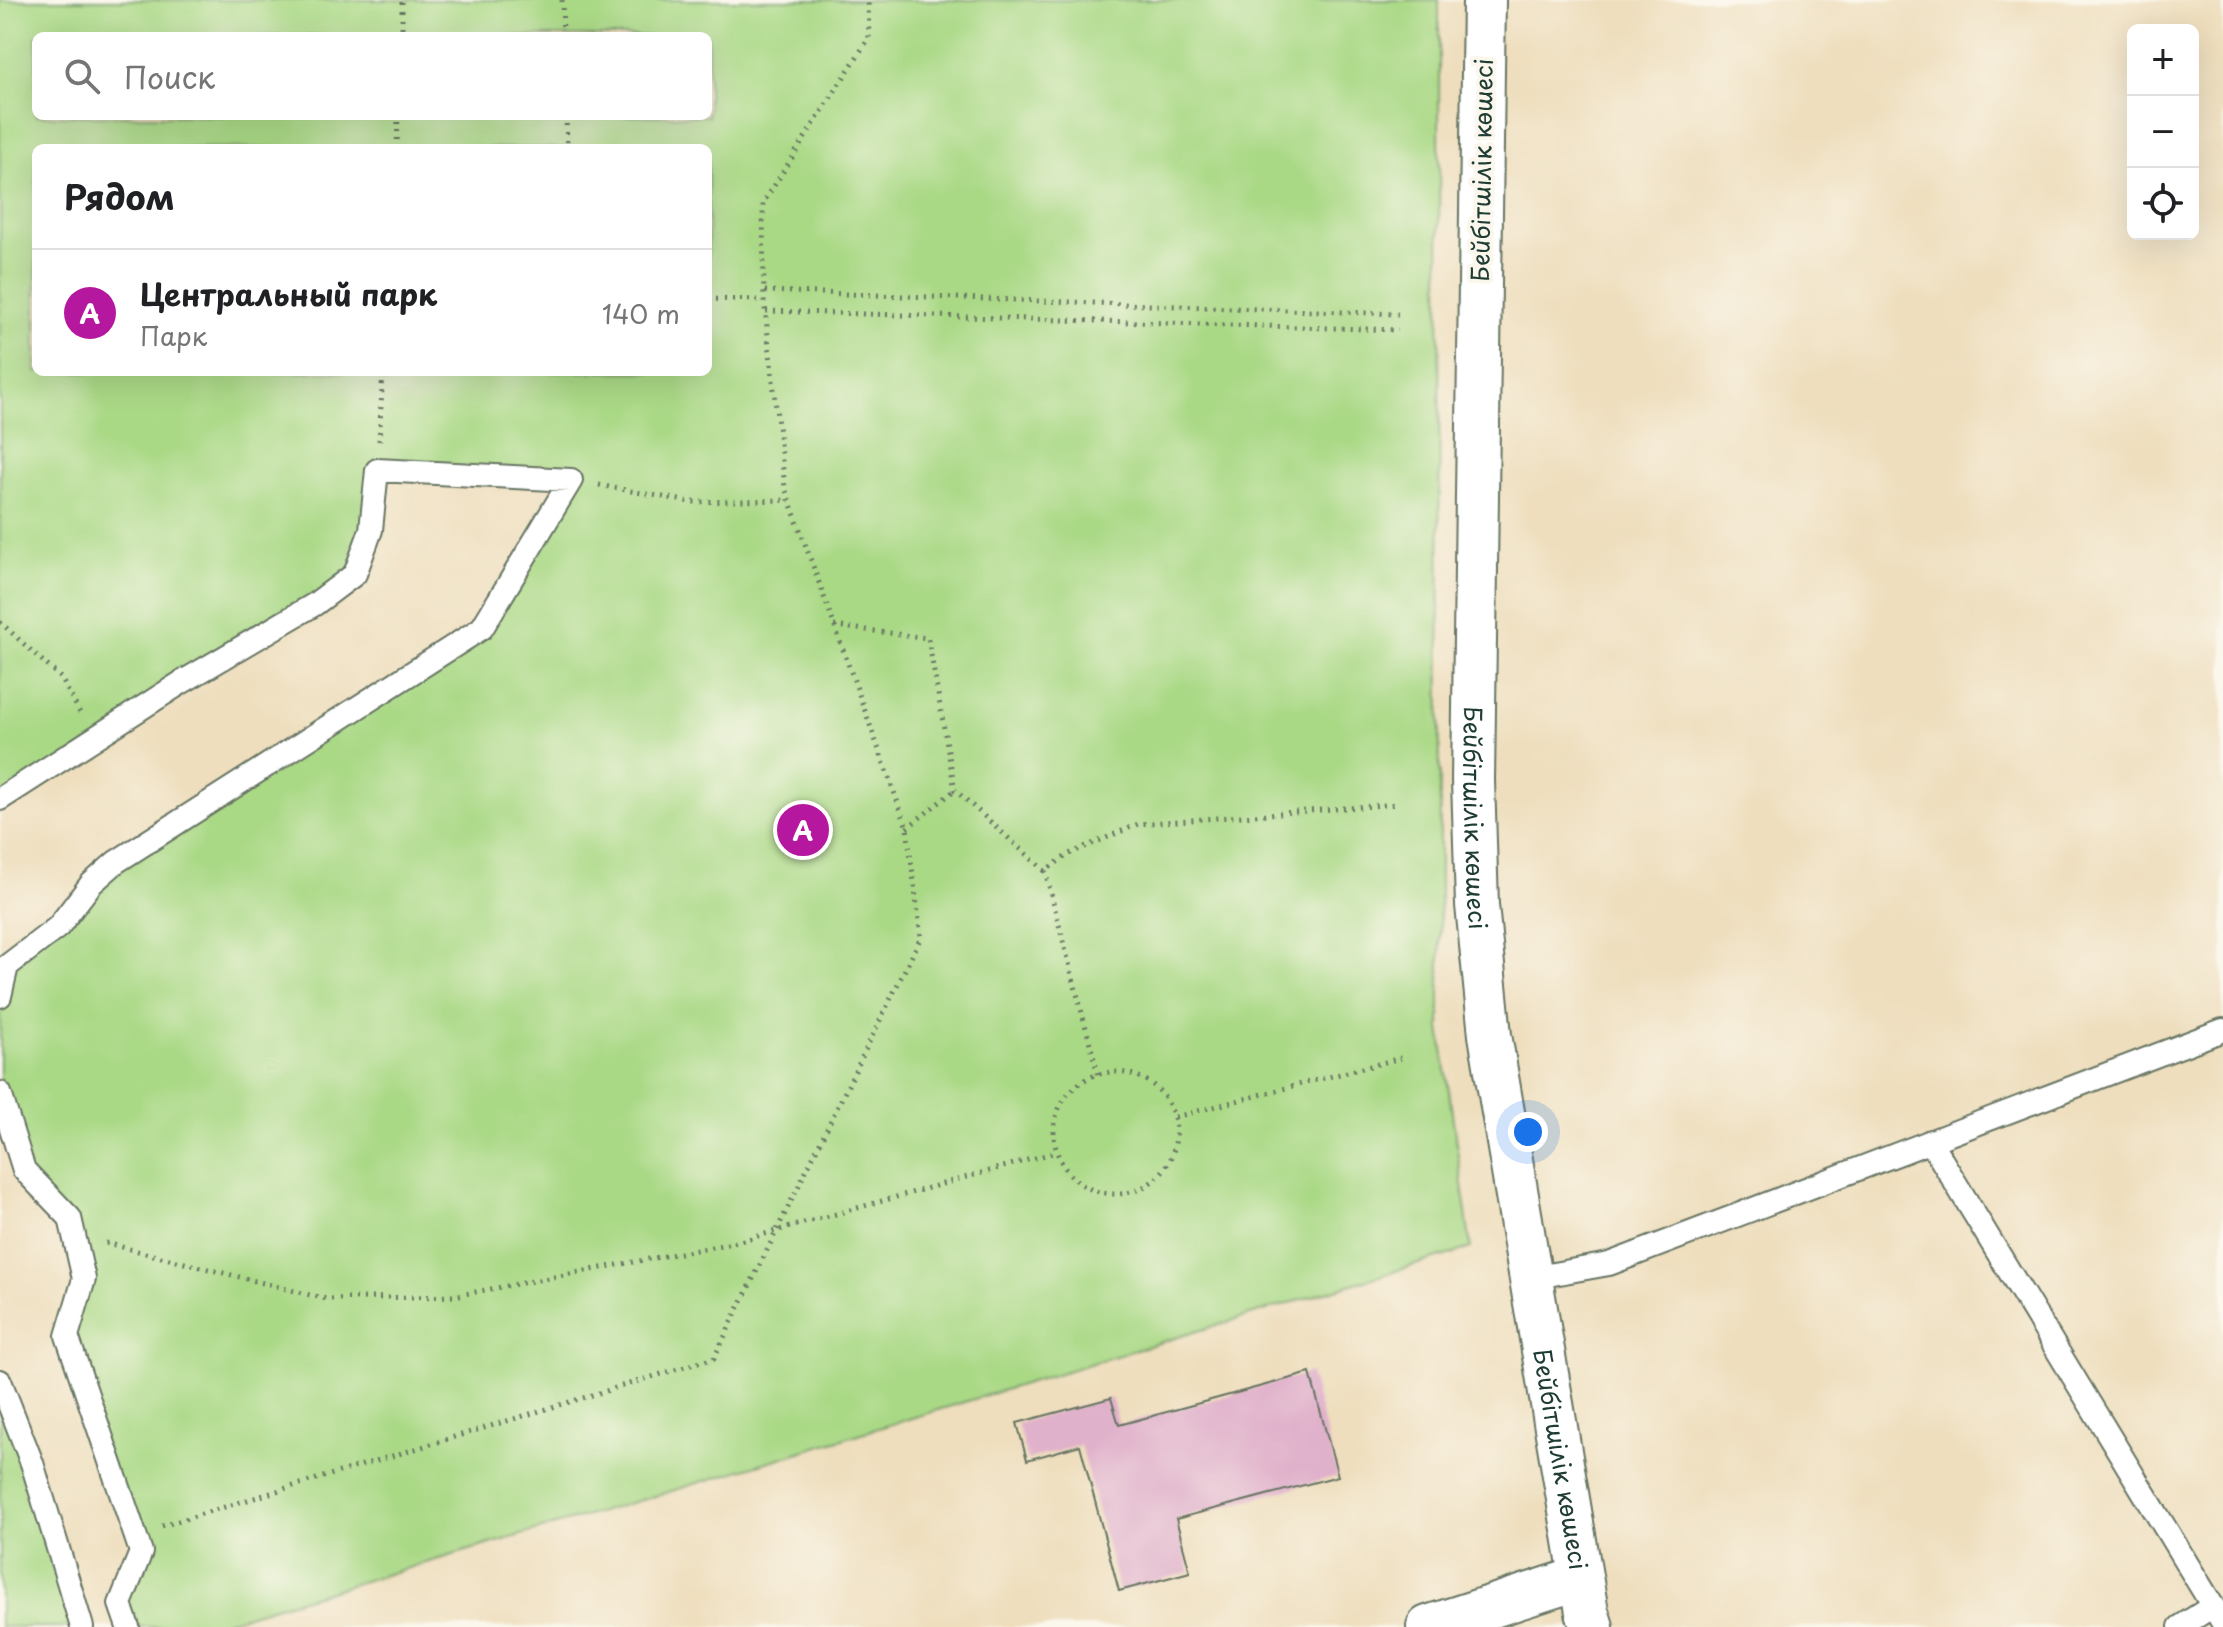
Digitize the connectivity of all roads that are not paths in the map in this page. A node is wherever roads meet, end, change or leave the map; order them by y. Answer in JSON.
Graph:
{"nodes":[{"id":1,"x":1484,"y":0,"type":"edge"},
{"id":2,"x":0,"y":799,"type":"edge"},
{"id":3,"x":0,"y":996,"type":"edge"},
{"id":4,"x":2223,"y":1030,"type":"edge"},
{"id":5,"x":0,"y":1093,"type":"edge"},
{"id":6,"x":1930,"y":1141,"type":"junction"},
{"id":7,"x":1531,"y":1278,"type":"junction"},
{"id":8,"x":0,"y":1381,"type":"edge"},
{"id":9,"x":1580,"y":1578,"type":"junction"},
{"id":10,"x":2218,"y":1614,"type":"edge"},
{"id":11,"x":82,"y":1627,"type":"edge"},
{"id":12,"x":128,"y":1627,"type":"edge"},
{"id":13,"x":1428,"y":1627,"type":"edge"},
{"id":14,"x":1592,"y":1627,"type":"edge"},
{"id":15,"x":2180,"y":1627,"type":"edge"}],
"edges":[{"from":1,"to":7,"type":"street","name":"Бейбітшілік көшесі"},
{"from":2,"to":3,"type":"lane"},
{"from":4,"to":6,"type":"lane"},
{"from":5,"to":12,"type":"lane"},
{"from":6,"to":7,"type":"lane"},
{"from":6,"to":10,"type":"lane"},
{"from":7,"to":9,"type":"street","name":"Бейбітшілік көшесі"},
{"from":8,"to":11,"type":"lane"},
{"from":9,"to":13,"type":"street"},
{"from":9,"to":14,"type":"street","name":"Бейбітшілік көшесі"},
{"from":10,"to":15,"type":"lane"}]}
